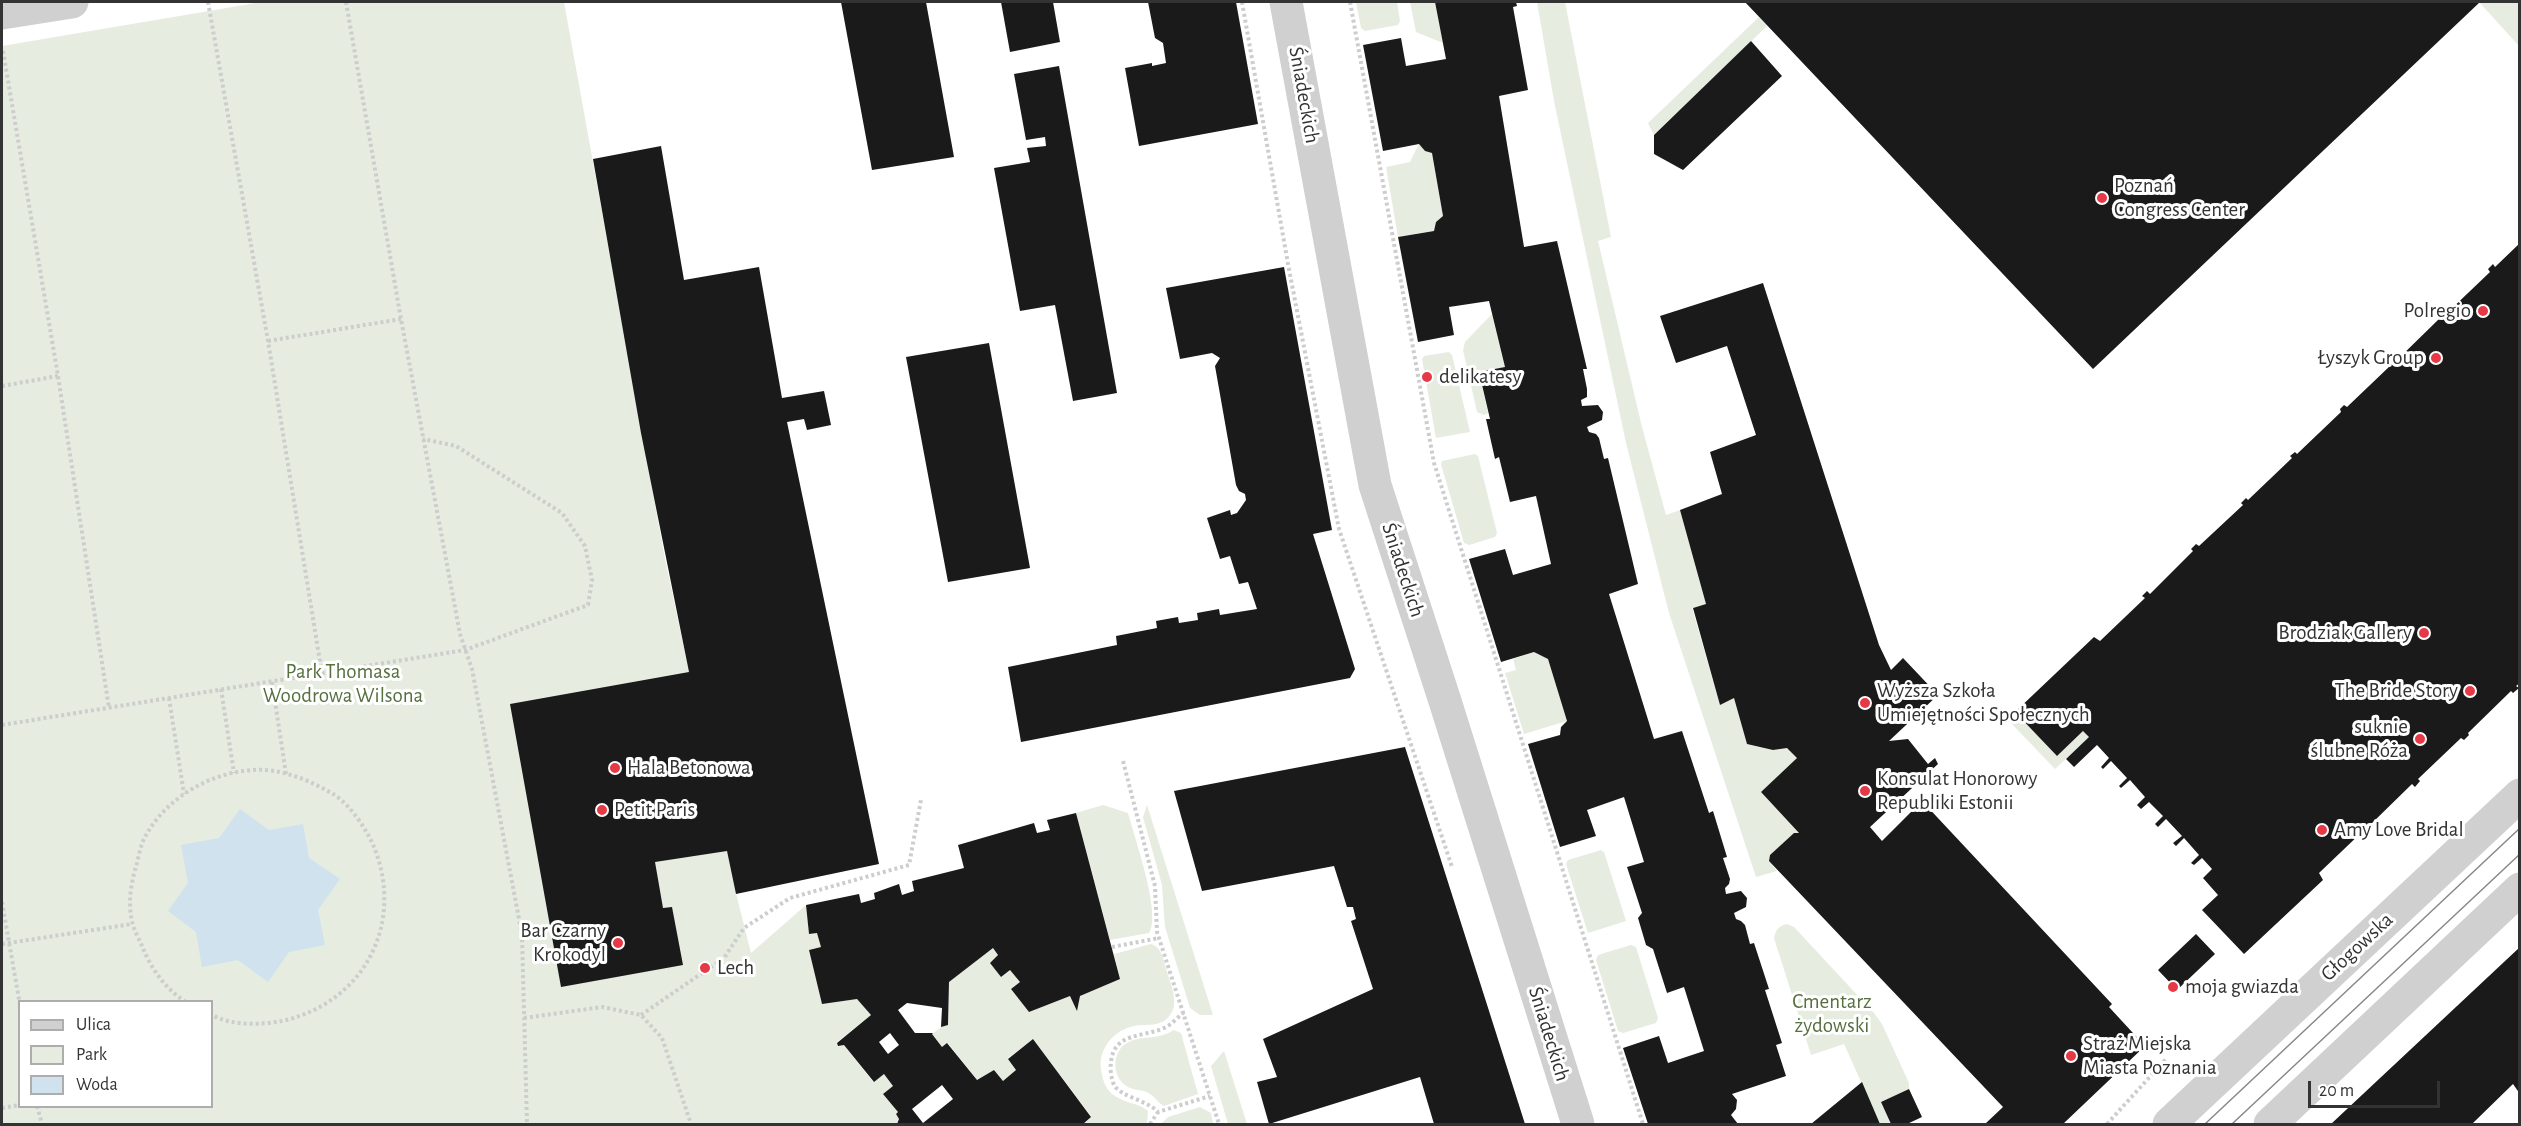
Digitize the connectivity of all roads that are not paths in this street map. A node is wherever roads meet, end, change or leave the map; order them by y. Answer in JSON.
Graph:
{"nodes":[{"id":1,"x":72,"y":2,"type":"edge"},
{"id":2,"x":1286,"y":2,"type":"edge"},
{"id":3,"x":2,"y":13,"type":"edge"},
{"id":4,"x":2520,"y":795,"type":"edge"},
{"id":5,"x":2520,"y":889,"type":"edge"},
{"id":6,"x":1578,"y":1125,"type":"edge"},
{"id":7,"x":2169,"y":1125,"type":"edge"},
{"id":8,"x":2270,"y":1125,"type":"edge"}],
"edges":[{"from":1,"to":3,"type":"street"},
{"from":2,"to":6,"type":"street","name":"Śniadeckich"},
{"from":4,"to":7,"type":"street","name":"Głogowska"},
{"from":5,"to":8,"type":"street"}]}
